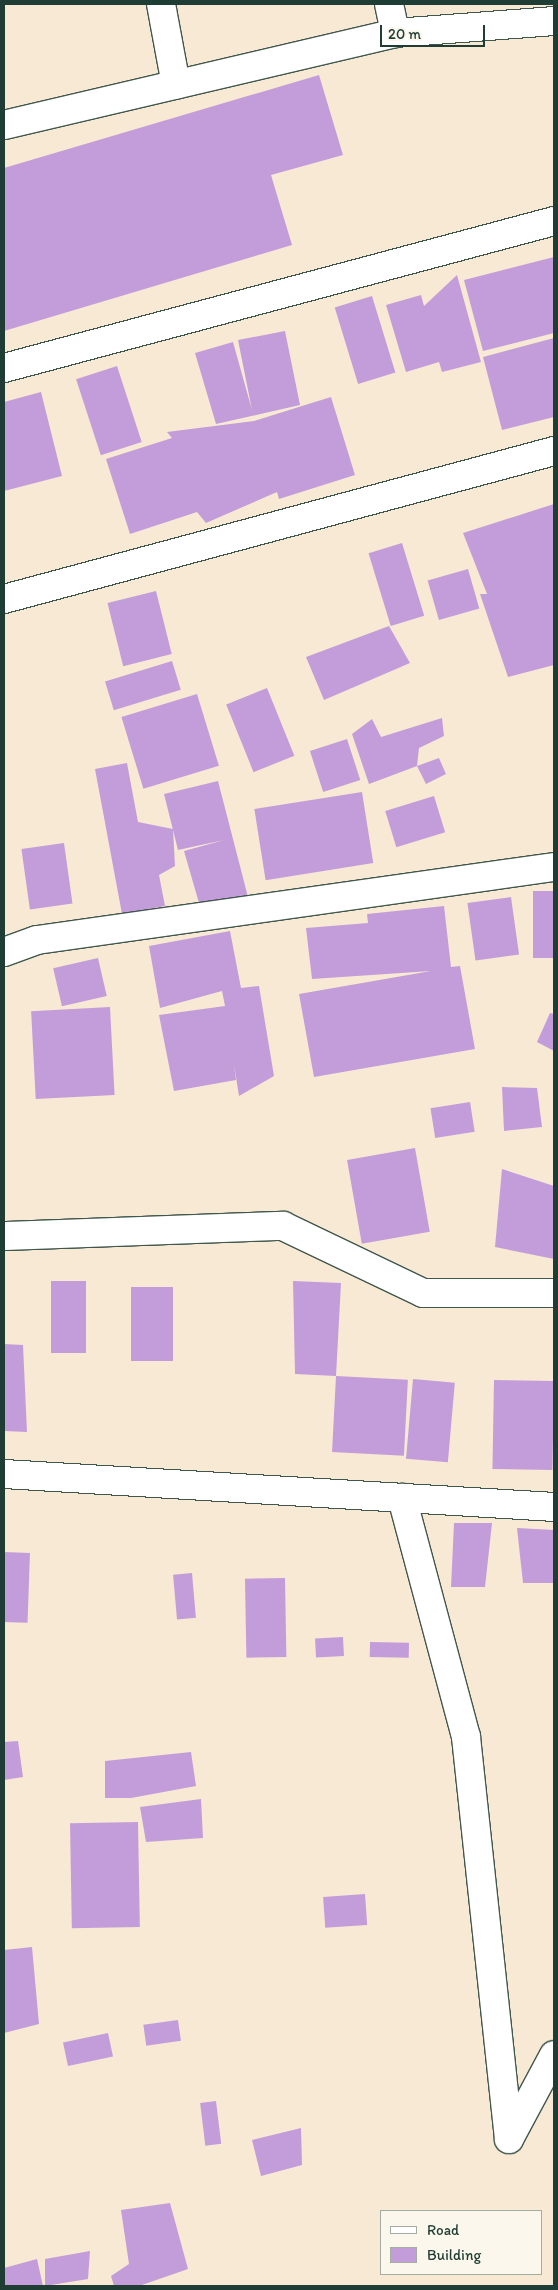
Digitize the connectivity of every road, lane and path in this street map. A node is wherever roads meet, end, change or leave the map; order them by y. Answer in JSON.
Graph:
{"nodes":[{"id":1,"x":161,"y":4,"type":"edge"},
{"id":2,"x":389,"y":4,"type":"edge"},
{"id":3,"x":554,"y":21,"type":"edge"},
{"id":4,"x":395,"y":33,"type":"junction"},
{"id":5,"x":176,"y":85,"type":"junction"},
{"id":6,"x":4,"y":125,"type":"edge"},
{"id":7,"x":554,"y":222,"type":"edge"},
{"id":8,"x":4,"y":368,"type":"edge"},
{"id":9,"x":554,"y":451,"type":"edge"},
{"id":10,"x":4,"y":599,"type":"edge"},
{"id":11,"x":554,"y":867,"type":"edge"},
{"id":12,"x":4,"y":952,"type":"edge"},
{"id":13,"x":4,"y":1236,"type":"edge"},
{"id":14,"x":554,"y":1292,"type":"edge"},
{"id":15,"x":4,"y":1474,"type":"edge"},
{"id":16,"x":402,"y":1498,"type":"junction"},
{"id":17,"x":554,"y":1507,"type":"edge"},
{"id":18,"x":554,"y":2056,"type":"edge"}],
"edges":[{"from":1,"to":5,"type":"street"},
{"from":2,"to":4,"type":"street"},
{"from":3,"to":4,"type":"street"},
{"from":4,"to":5,"type":"street"},
{"from":5,"to":6,"type":"street"},
{"from":7,"to":8,"type":"street"},
{"from":9,"to":10,"type":"street"},
{"from":11,"to":12,"type":"street"},
{"from":13,"to":14,"type":"street"},
{"from":15,"to":16,"type":"street"},
{"from":16,"to":17,"type":"street"},
{"from":16,"to":18,"type":"street"}]}
